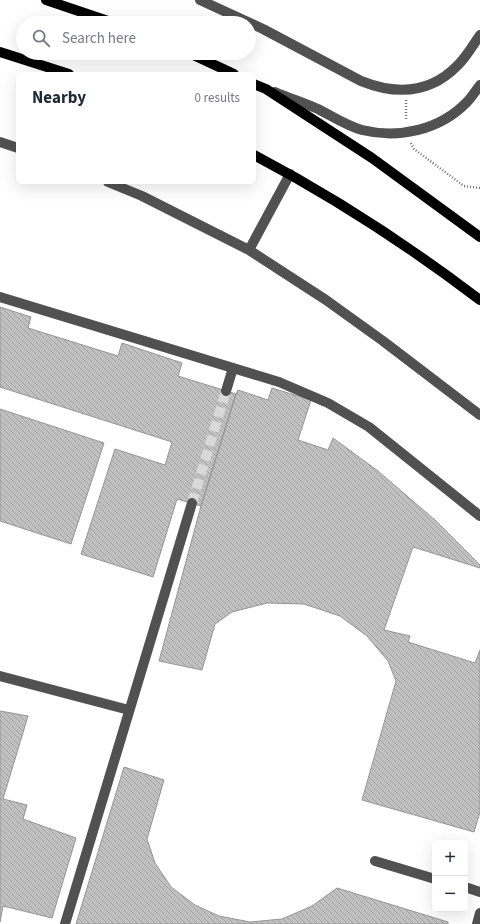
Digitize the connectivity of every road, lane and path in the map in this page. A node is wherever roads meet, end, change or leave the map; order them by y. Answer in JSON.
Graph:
{"nodes":[{"id":1,"x":46,"y":0,"type":"edge"},
{"id":2,"x":200,"y":0,"type":"edge"},
{"id":3,"x":93,"y":16,"type":"edge"},
{"id":4,"x":236,"y":16,"type":"edge"},
{"id":5,"x":256,"y":25,"type":"edge"},
{"id":6,"x":480,"y":35,"type":"edge"},
{"id":7,"x":0,"y":52,"type":"edge"},
{"id":8,"x":16,"y":57,"type":"edge"},
{"id":9,"x":25,"y":60,"type":"edge"},
{"id":10,"x":204,"y":60,"type":"edge"},
{"id":11,"x":62,"y":72,"type":"edge"},
{"id":12,"x":230,"y":72,"type":"edge"},
{"id":13,"x":256,"y":85,"type":"edge"},
{"id":14,"x":480,"y":85,"type":"edge"},
{"id":15,"x":266,"y":89,"type":"junction"},
{"id":16,"x":405,"y":90,"type":"junction"},
{"id":17,"x":407,"y":133,"type":"junction"},
{"id":18,"x":0,"y":142,"type":"edge"},
{"id":19,"x":16,"y":147,"type":"edge"},
{"id":20,"x":256,"y":157,"type":"edge"},
{"id":21,"x":290,"y":174,"type":"junction"},
{"id":22,"x":113,"y":184,"type":"edge"},
{"id":23,"x":480,"y":188,"type":"edge"},
{"id":24,"x":480,"y":237,"type":"edge"},
{"id":25,"x":249,"y":250,"type":"junction"},
{"id":26,"x":0,"y":297,"type":"edge"},
{"id":27,"x":480,"y":300,"type":"edge"},
{"id":28,"x":232,"y":368,"type":"junction"},
{"id":29,"x":226,"y":391,"type":"tunnel mouth"},
{"id":30,"x":480,"y":415,"type":"edge"},
{"id":31,"x":192,"y":503,"type":"tunnel mouth"},
{"id":32,"x":480,"y":516,"type":"edge"},
{"id":33,"x":0,"y":676,"type":"edge"},
{"id":34,"x":129,"y":710,"type":"junction"},
{"id":35,"x":375,"y":861,"type":"dead end"},
{"id":36,"x":432,"y":878,"type":"edge"},
{"id":37,"x":468,"y":888,"type":"edge"},
{"id":38,"x":480,"y":892,"type":"edge"},
{"id":39,"x":480,"y":913,"type":"edge"},
{"id":40,"x":65,"y":924,"type":"edge"},
{"id":41,"x":477,"y":924,"type":"edge"}],
"edges":[{"from":1,"to":3,"type":"main road"},
{"from":2,"to":4,"type":"street"},
{"from":5,"to":16,"type":"street"},
{"from":6,"to":16,"type":"street"},
{"from":7,"to":8,"type":"main road"},
{"from":9,"to":11,"type":"main road"},
{"from":10,"to":12,"type":"main road"},
{"from":13,"to":15,"type":"main road"},
{"from":14,"to":17,"type":"street"},
{"from":15,"to":17,"type":"street"},
{"from":15,"to":24,"type":"main road"},
{"from":16,"to":17,"type":"path"},
{"from":17,"to":23,"type":"path"},
{"from":18,"to":19,"type":"street"},
{"from":20,"to":21,"type":"main road"},
{"from":21,"to":25,"type":"street"},
{"from":21,"to":27,"type":"main road"},
{"from":22,"to":25,"type":"street"},
{"from":25,"to":30,"type":"street"},
{"from":26,"to":28,"type":"street"},
{"from":28,"to":29,"type":"street"},
{"from":28,"to":32,"type":"street"},
{"from":31,"to":34,"type":"street"},
{"from":33,"to":34,"type":"street"},
{"from":34,"to":40,"type":"street"},
{"from":35,"to":36,"type":"street"},
{"from":37,"to":38,"type":"street"},
{"from":39,"to":41,"type":"street"}]}
